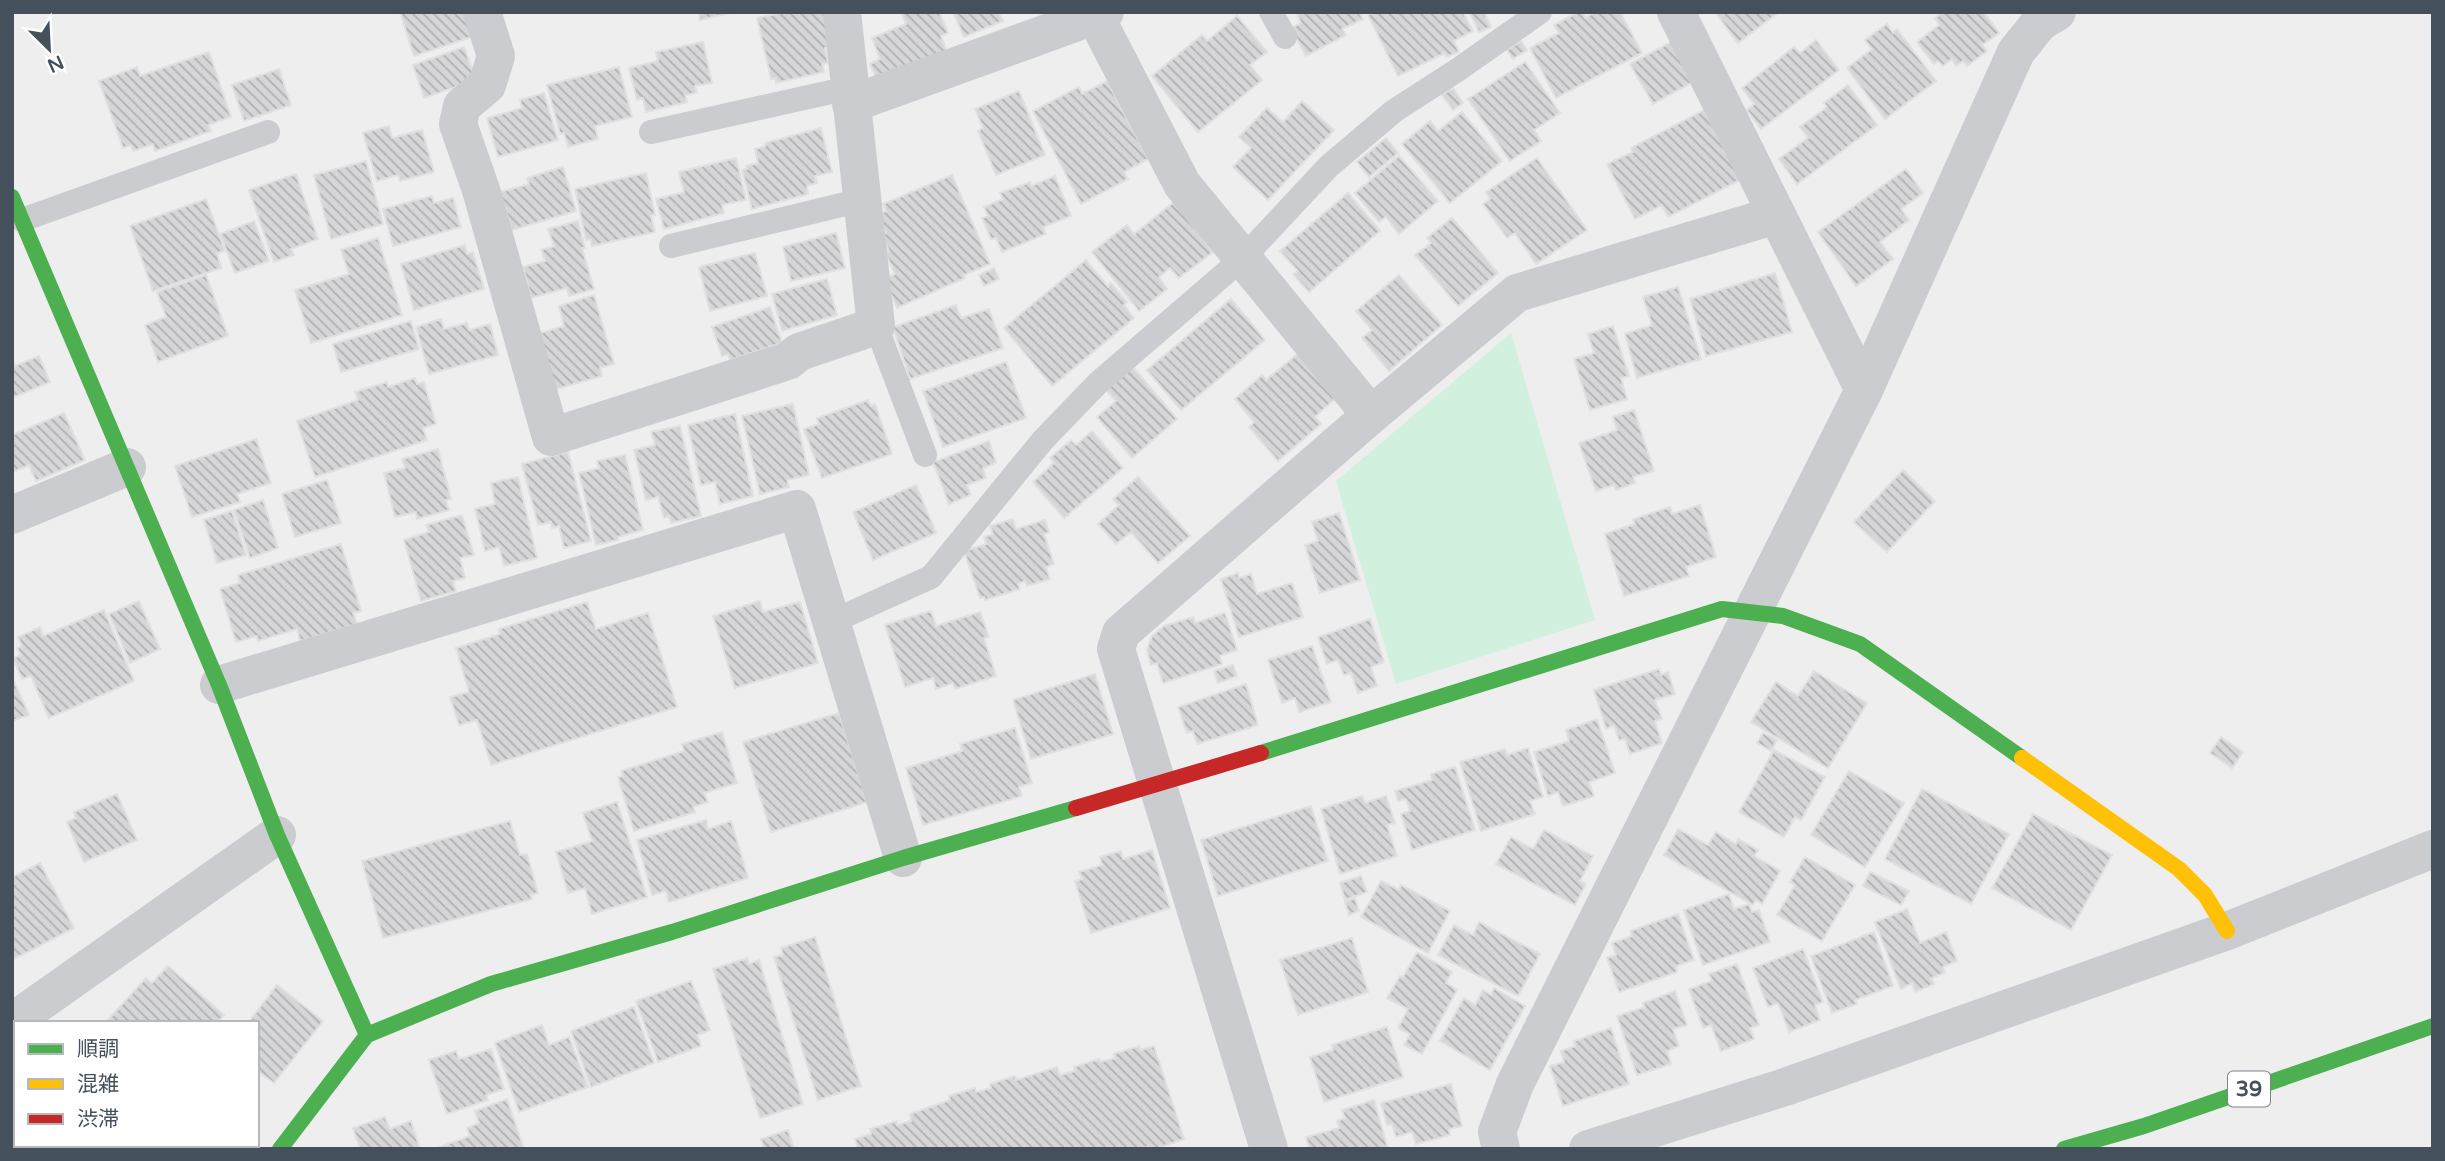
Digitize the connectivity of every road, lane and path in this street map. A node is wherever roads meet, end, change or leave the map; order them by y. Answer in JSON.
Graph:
{"nodes":[{"id":1,"x":482,"y":12,"type":"edge"},
{"id":2,"x":842,"y":12,"type":"edge"},
{"id":3,"x":1271,"y":12,"type":"edge"},
{"id":4,"x":1540,"y":12,"type":"edge"},
{"id":5,"x":1676,"y":12,"type":"edge"},
{"id":6,"x":2057,"y":12,"type":"edge"},
{"id":7,"x":1100,"y":14,"type":"edge"},
{"id":8,"x":1285,"y":37,"type":"dead end"},
{"id":9,"x":850,"y":96,"type":"junction"},
{"id":10,"x":268,"y":132,"type":"dead end"},
{"id":11,"x":651,"y":132,"type":"dead end"},
{"id":12,"x":12,"y":197,"type":"edge"},
{"id":13,"x":862,"y":200,"type":"junction"},
{"id":14,"x":1776,"y":215,"type":"junction"},
{"id":15,"x":22,"y":220,"type":"junction"},
{"id":16,"x":671,"y":246,"type":"dead end"},
{"id":17,"x":1243,"y":258,"type":"junction"},
{"id":18,"x":876,"y":326,"type":"junction"},
{"id":19,"x":1864,"y":390,"type":"junction"},
{"id":20,"x":1371,"y":415,"type":"junction"},
{"id":21,"x":926,"y":455,"type":"dead end"},
{"id":22,"x":127,"y":467,"type":"junction"},
{"id":23,"x":12,"y":514,"type":"edge"},
{"id":24,"x":1753,"y":611,"type":"junction"},
{"id":25,"x":831,"y":621,"type":"junction"},
{"id":26,"x":219,"y":685,"type":"junction"},
{"id":27,"x":1158,"y":785,"type":"junction"},
{"id":28,"x":278,"y":835,"type":"junction"},
{"id":29,"x":2433,"y":849,"type":"edge"},
{"id":30,"x":903,"y":858,"type":"junction"},
{"id":31,"x":2227,"y":930,"type":"junction"},
{"id":32,"x":12,"y":1022,"type":"edge"},
{"id":33,"x":2433,"y":1026,"type":"edge"},
{"id":34,"x":367,"y":1035,"type":"junction"},
{"id":35,"x":281,"y":1149,"type":"edge"},
{"id":36,"x":1269,"y":1149,"type":"edge"},
{"id":37,"x":1501,"y":1149,"type":"edge"},
{"id":38,"x":1588,"y":1149,"type":"edge"},
{"id":39,"x":2064,"y":1149,"type":"edge"}],
"edges":[{"from":1,"to":18,"type":"street"},
{"from":2,"to":9,"type":"street"},
{"from":3,"to":8,"type":"lane"},
{"from":4,"to":17,"type":"lane"},
{"from":5,"to":14,"type":"street"},
{"from":6,"to":19,"type":"street"},
{"from":7,"to":9,"type":"street"},
{"from":7,"to":17,"type":"street"},
{"from":9,"to":11,"type":"lane"},
{"from":9,"to":13,"type":"street"},
{"from":10,"to":15,"type":"lane"},
{"from":12,"to":15,"type":"street"},
{"from":13,"to":16,"type":"lane"},
{"from":13,"to":18,"type":"street"},
{"from":14,"to":19,"type":"street"},
{"from":14,"to":20,"type":"street"},
{"from":15,"to":22,"type":"street"},
{"from":17,"to":20,"type":"street"},
{"from":17,"to":25,"type":"lane"},
{"from":18,"to":21,"type":"lane"},
{"from":19,"to":24,"type":"street"},
{"from":20,"to":27,"type":"street"},
{"from":22,"to":23,"type":"street"},
{"from":22,"to":26,"type":"street"},
{"from":24,"to":27,"type":"street"},
{"from":24,"to":31,"type":"street"},
{"from":24,"to":37,"type":"street"},
{"from":25,"to":26,"type":"street"},
{"from":25,"to":30,"type":"street"},
{"from":26,"to":28,"type":"street"},
{"from":27,"to":30,"type":"street"},
{"from":27,"to":36,"type":"street"},
{"from":28,"to":32,"type":"street"},
{"from":28,"to":34,"type":"street"},
{"from":29,"to":31,"type":"street"},
{"from":30,"to":34,"type":"street"},
{"from":31,"to":38,"type":"street"},
{"from":33,"to":39,"type":"street","number":"39"},
{"from":34,"to":35,"type":"street"}]}
